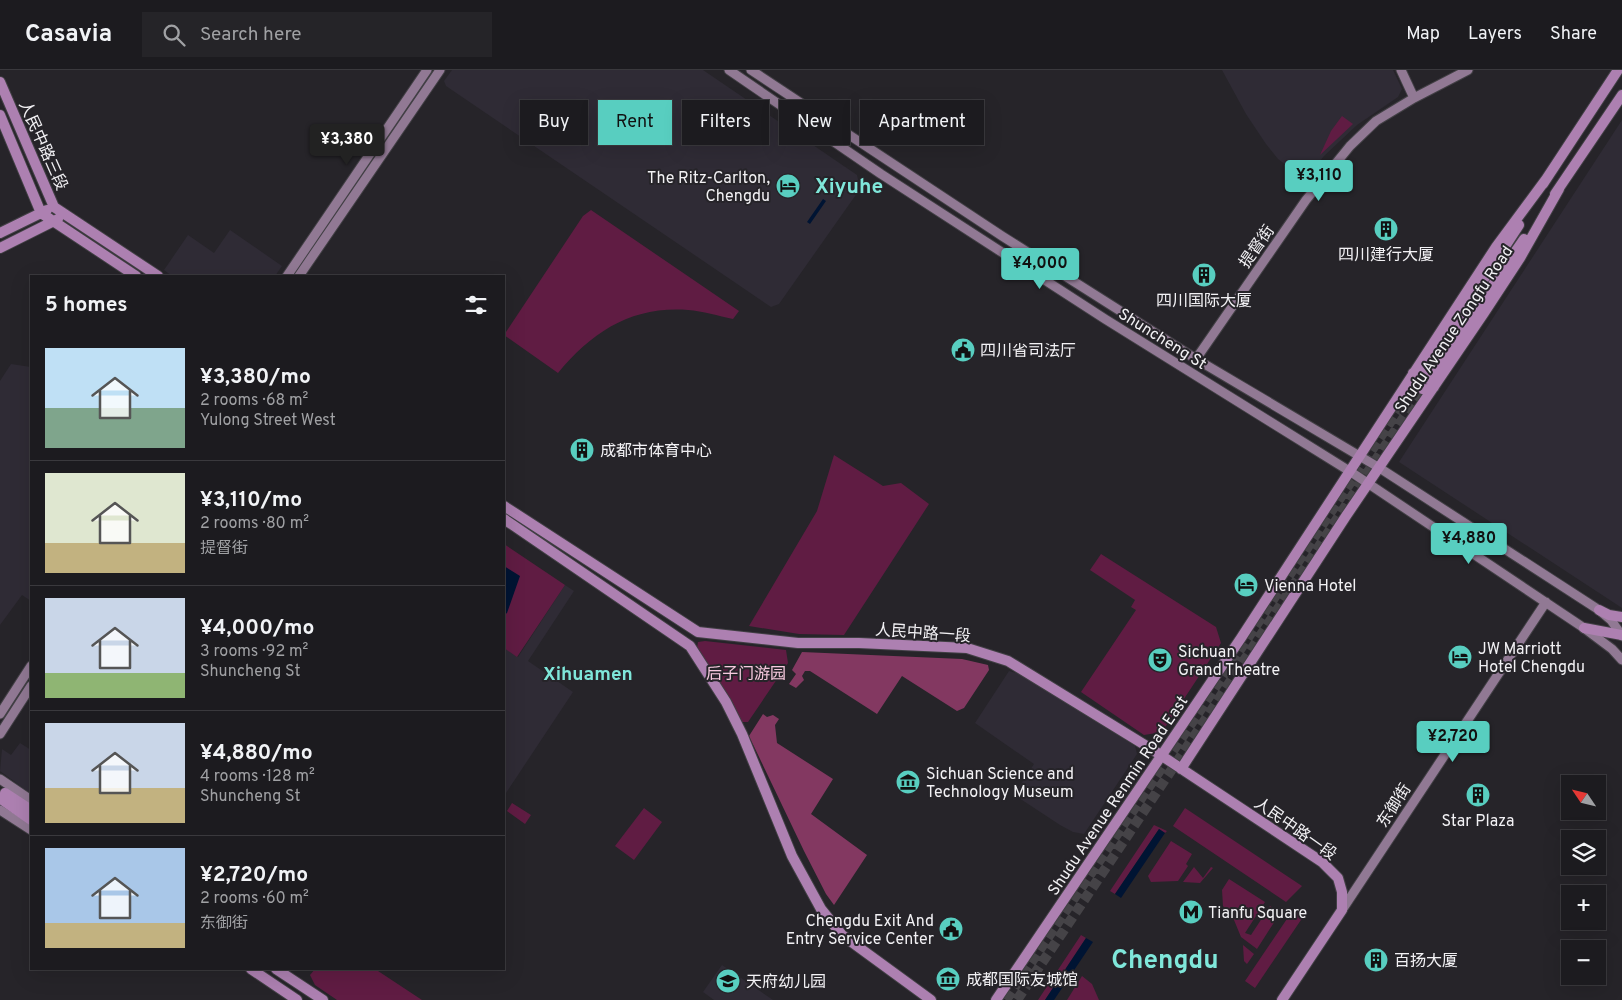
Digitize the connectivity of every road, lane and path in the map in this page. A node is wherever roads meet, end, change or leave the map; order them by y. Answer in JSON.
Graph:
{"nodes":[{"id":1,"x":427,"y":70,"type":"edge"},
{"id":2,"x":440,"y":70,"type":"edge"},
{"id":3,"x":729,"y":70,"type":"edge"},
{"id":4,"x":751,"y":70,"type":"edge"},
{"id":5,"x":1401,"y":70,"type":"edge"},
{"id":6,"x":1468,"y":70,"type":"edge"},
{"id":7,"x":1618,"y":70,"type":"edge"},
{"id":8,"x":0,"y":82,"type":"edge"},
{"id":9,"x":1622,"y":96,"type":"edge"},
{"id":10,"x":1414,"y":98,"type":"junction"},
{"id":11,"x":0,"y":115,"type":"edge"},
{"id":12,"x":54,"y":207,"type":"junction"},
{"id":13,"x":41,"y":213,"type":"junction"},
{"id":14,"x":66,"y":215,"type":"junction"},
{"id":15,"x":54,"y":221,"type":"junction"},
{"id":16,"x":0,"y":233,"type":"edge"},
{"id":17,"x":0,"y":248,"type":"edge"},
{"id":18,"x":135,"y":275,"type":"edge"},
{"id":19,"x":156,"y":275,"type":"edge"},
{"id":20,"x":288,"y":275,"type":"edge"},
{"id":21,"x":300,"y":275,"type":"edge"},
{"id":22,"x":1196,"y":359,"type":"junction"},
{"id":23,"x":1424,"y":378,"type":"junction"},
{"id":24,"x":1360,"y":456,"type":"junction"},
{"id":25,"x":1378,"y":467,"type":"junction"},
{"id":26,"x":1351,"y":472,"type":"junction"},
{"id":27,"x":1368,"y":484,"type":"junction"},
{"id":28,"x":505,"y":507,"type":"edge"},
{"id":29,"x":505,"y":520,"type":"edge"},
{"id":30,"x":1546,"y":602,"type":"junction"},
{"id":31,"x":1599,"y":610,"type":"junction"},
{"id":32,"x":1622,"y":617,"type":"edge"},
{"id":33,"x":1584,"y":628,"type":"junction"},
{"id":34,"x":698,"y":632,"type":"junction"},
{"id":35,"x":1622,"y":635,"type":"edge"},
{"id":36,"x":690,"y":646,"type":"junction"},
{"id":37,"x":1622,"y":660,"type":"edge"},
{"id":38,"x":30,"y":668,"type":"edge"},
{"id":39,"x":30,"y":688,"type":"edge"},
{"id":40,"x":0,"y":714,"type":"edge"},
{"id":41,"x":0,"y":734,"type":"edge"},
{"id":42,"x":1162,"y":756,"type":"junction"},
{"id":43,"x":1181,"y":769,"type":"junction"},
{"id":44,"x":0,"y":779,"type":"edge"},
{"id":45,"x":30,"y":799,"type":"edge"},
{"id":46,"x":2,"y":801,"type":"edge"},
{"id":47,"x":30,"y":810,"type":"edge"},
{"id":48,"x":30,"y":819,"type":"edge"},
{"id":49,"x":30,"y":829,"type":"edge"},
{"id":50,"x":1342,"y":910,"type":"junction"},
{"id":51,"x":253,"y":970,"type":"edge"},
{"id":52,"x":278,"y":970,"type":"edge"},
{"id":53,"x":297,"y":1000,"type":"edge"},
{"id":54,"x":324,"y":1000,"type":"edge"},
{"id":55,"x":931,"y":1000,"type":"edge"},
{"id":56,"x":996,"y":1000,"type":"edge"},
{"id":57,"x":1285,"y":1000,"type":"edge"}],
"edges":[{"from":1,"to":20,"type":"main road"},
{"from":2,"to":21,"type":"main road"},
{"from":3,"to":26,"type":"main road","name":"Shuncheng St"},
{"from":4,"to":22,"type":"main road","name":"Shuncheng St"},
{"from":5,"to":10,"type":"main road"},
{"from":6,"to":10,"type":"main road","name":"提督街"},
{"from":7,"to":23,"type":"main road","name":"Shudu Avenue Zongfu Road"},
{"from":8,"to":12,"type":"main road","name":"人民中路三段"},
{"from":9,"to":23,"type":"main road","name":"Shudu Avenue Zongfu Road"},
{"from":10,"to":22,"type":"main road","name":"提督街"},
{"from":11,"to":13,"type":"main road","name":"人民中路三段"},
{"from":12,"to":13,"type":"main road"},
{"from":12,"to":14,"type":"main road","name":"人民中路三段"},
{"from":13,"to":15,"type":"main road"},
{"from":13,"to":16,"type":"main road"},
{"from":14,"to":15,"type":"main road"},
{"from":14,"to":19,"type":"main road"},
{"from":15,"to":17,"type":"main road"},
{"from":15,"to":18,"type":"main road"},
{"from":22,"to":24,"type":"main road","name":"Shuncheng St"},
{"from":23,"to":24,"type":"main road","name":"Shudu Avenue Zongfu Road"},
{"from":23,"to":25,"type":"main road","name":"Shudu Avenue Zongfu Road"},
{"from":24,"to":25,"type":"main road","name":"Shuncheng St"},
{"from":24,"to":26,"type":"main road","name":"Shudu Avenue Renmin Road East"},
{"from":25,"to":27,"type":"main road","name":"Shudu Avenue Zongfu Road"},
{"from":25,"to":31,"type":"main road","name":"Shuncheng St"},
{"from":26,"to":27,"type":"main road","name":"Shuncheng St"},
{"from":26,"to":42,"type":"main road","name":"Shudu Avenue Renmin Road East"},
{"from":27,"to":30,"type":"main road","name":"Shuncheng St"},
{"from":27,"to":43,"type":"main road"},
{"from":28,"to":34,"type":"main road","name":"人民中路一段"},
{"from":29,"to":36,"type":"main road"},
{"from":30,"to":33,"type":"main road","name":"Shuncheng St"},
{"from":30,"to":50,"type":"main road","name":"东御街"},
{"from":31,"to":32,"type":"main road"},
{"from":31,"to":35,"type":"main road","name":"Shuncheng St"},
{"from":33,"to":35,"type":"main road"},
{"from":33,"to":37,"type":"main road","name":"Shuncheng St"},
{"from":34,"to":36,"type":"main road"},
{"from":34,"to":42,"type":"main road","name":"人民中路一段"},
{"from":36,"to":55,"type":"main road"},
{"from":38,"to":40,"type":"main road"},
{"from":39,"to":41,"type":"main road"},
{"from":42,"to":43,"type":"main road","name":"人民中路一段"},
{"from":42,"to":56,"type":"main road","name":"Shudu Avenue Renmin Road East"},
{"from":43,"to":50,"type":"main road","name":"人民中路一段"},
{"from":44,"to":45,"type":"main road"},
{"from":46,"to":47,"type":"main road"},
{"from":46,"to":48,"type":"main road"},
{"from":46,"to":49,"type":"main road"},
{"from":50,"to":57,"type":"main road","name":"东御街"},
{"from":51,"to":53,"type":"main road"},
{"from":52,"to":54,"type":"main road"}]}
